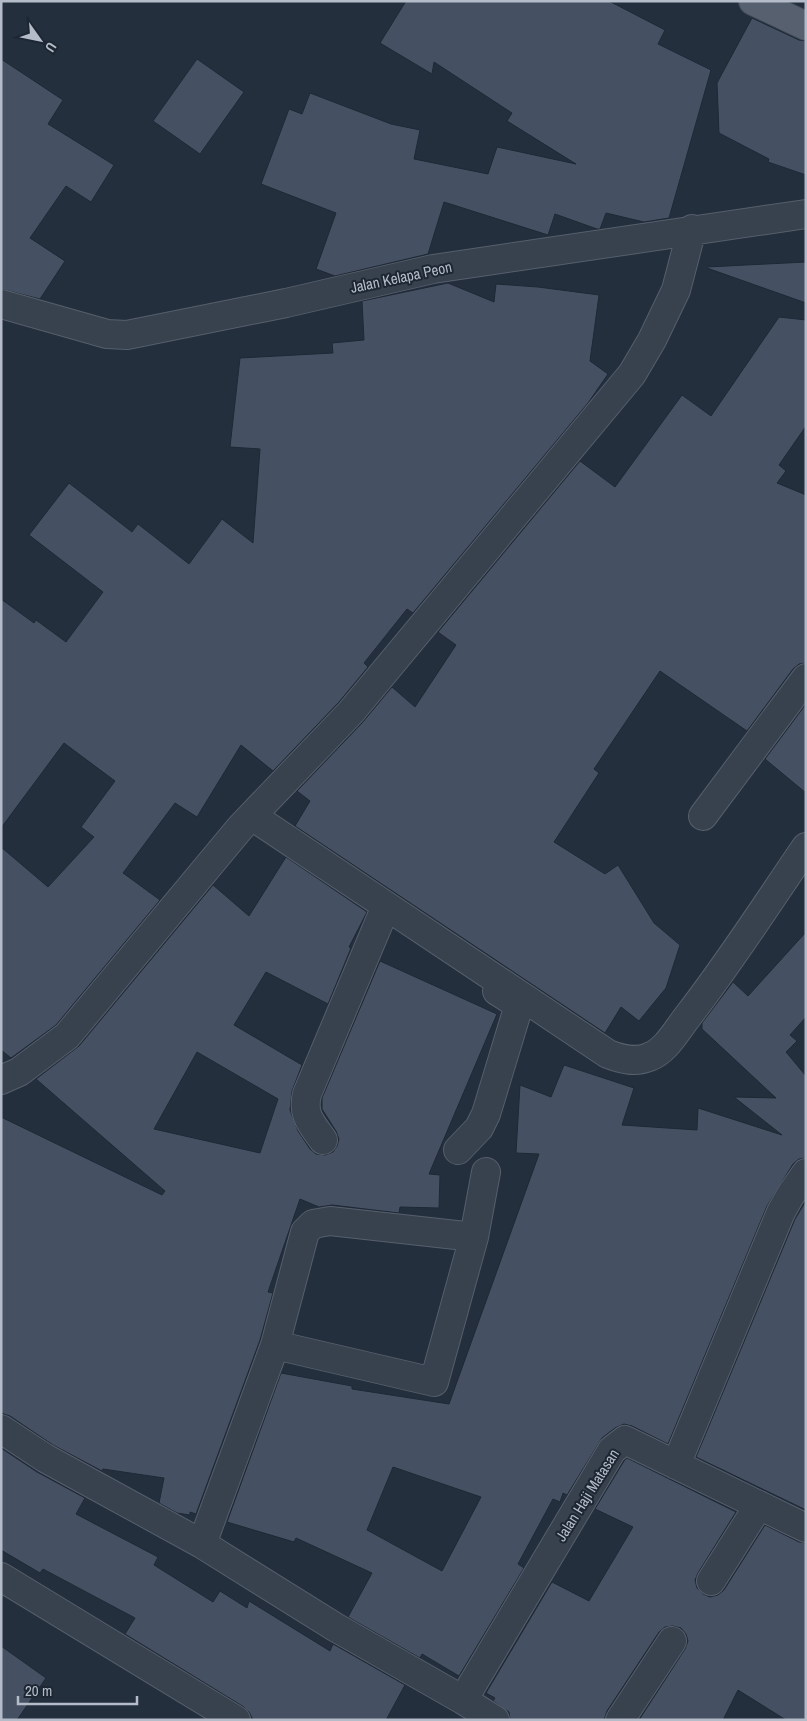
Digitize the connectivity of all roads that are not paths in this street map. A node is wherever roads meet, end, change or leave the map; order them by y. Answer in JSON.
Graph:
{"nodes":[{"id":1,"x":752,"y":1,"type":"edge"},
{"id":2,"x":806,"y":26,"type":"edge"},
{"id":3,"x":806,"y":214,"type":"edge"},
{"id":4,"x":692,"y":230,"type":"junction"},
{"id":5,"x":1,"y":304,"type":"edge"},
{"id":6,"x":806,"y":678,"type":"edge"},
{"id":7,"x":702,"y":816,"type":"dead end"},
{"id":8,"x":246,"y":822,"type":"junction"},
{"id":9,"x":806,"y":847,"type":"edge"},
{"id":10,"x":382,"y":918,"type":"junction"},
{"id":11,"x":1,"y":1080,"type":"edge"},
{"id":12,"x":323,"y":1140,"type":"dead end"},
{"id":13,"x":458,"y":1150,"type":"dead end"},
{"id":14,"x":486,"y":1172,"type":"dead end"},
{"id":15,"x":806,"y":1173,"type":"edge"},
{"id":16,"x":474,"y":1237,"type":"junction"},
{"id":17,"x":275,"y":1346,"type":"junction"},
{"id":18,"x":1,"y":1429,"type":"edge"},
{"id":19,"x":676,"y":1465,"type":"junction"},
{"id":20,"x":759,"y":1506,"type":"junction"},
{"id":21,"x":806,"y":1528,"type":"edge"},
{"id":22,"x":202,"y":1544,"type":"junction"},
{"id":23,"x":1,"y":1577,"type":"edge"},
{"id":24,"x":711,"y":1581,"type":"dead end"},
{"id":25,"x":672,"y":1641,"type":"dead end"},
{"id":26,"x":463,"y":1700,"type":"junction"},
{"id":27,"x":236,"y":1720,"type":"edge"},
{"id":28,"x":495,"y":1720,"type":"edge"},
{"id":29,"x":620,"y":1720,"type":"edge"}],
"edges":[{"from":1,"to":2,"type":"main road"},
{"from":3,"to":4,"type":"street","name":"Jalan Kelapa Peon"},
{"from":4,"to":5,"type":"street","name":"Jalan Kelapa Peon"},
{"from":4,"to":8,"type":"street"},
{"from":6,"to":7,"type":"street"},
{"from":8,"to":9,"type":"street"},
{"from":8,"to":10,"type":"street"},
{"from":8,"to":11,"type":"street"},
{"from":10,"to":12,"type":"street"},
{"from":10,"to":13,"type":"street"},
{"from":14,"to":16,"type":"street"},
{"from":15,"to":19,"type":"street"},
{"from":16,"to":17,"type":"street"},
{"from":16,"to":17,"type":"street"},
{"from":17,"to":22,"type":"street"},
{"from":18,"to":22,"type":"street"},
{"from":19,"to":20,"type":"street","name":"Jalan Haji Matasan"},
{"from":19,"to":26,"type":"street","name":"Jalan Haji Matasan"},
{"from":20,"to":21,"type":"street","name":"Jalan Haji Matasan"},
{"from":20,"to":24,"type":"street"},
{"from":22,"to":26,"type":"street"},
{"from":23,"to":27,"type":"street"},
{"from":25,"to":29,"type":"street"},
{"from":26,"to":28,"type":"street"}]}
